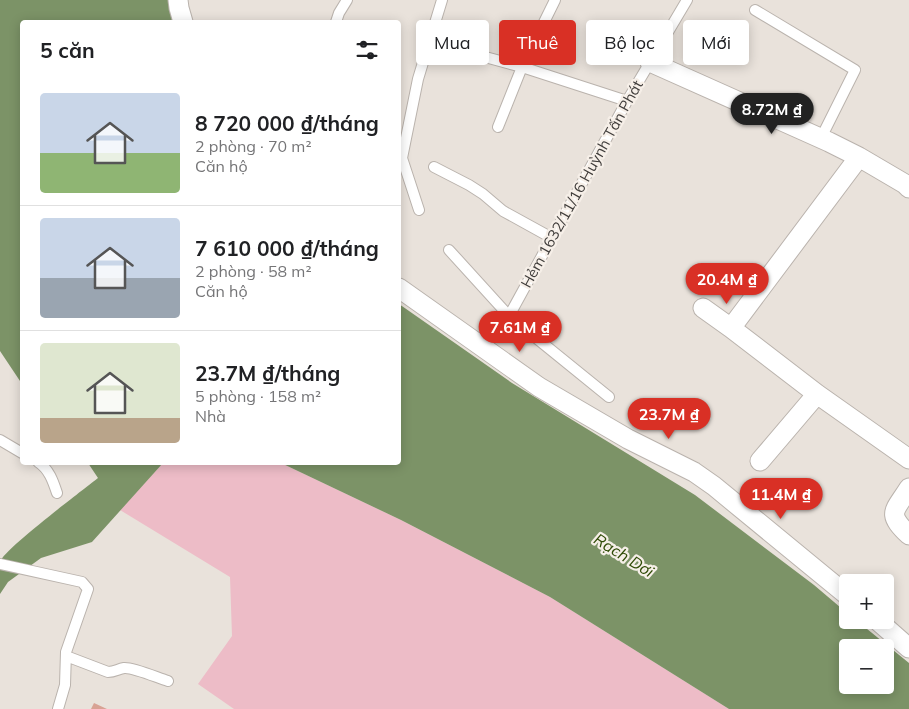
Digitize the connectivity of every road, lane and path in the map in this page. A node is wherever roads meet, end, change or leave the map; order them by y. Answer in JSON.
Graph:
{"nodes":[{"id":1,"x":178,"y":0,"type":"edge"},
{"id":2,"x":346,"y":0,"type":"edge"},
{"id":3,"x":442,"y":0,"type":"edge"},
{"id":4,"x":555,"y":0,"type":"edge"},
{"id":5,"x":687,"y":0,"type":"edge"},
{"id":6,"x":755,"y":10,"type":"dead end"},
{"id":7,"x":182,"y":20,"type":"edge"},
{"id":8,"x":337,"y":20,"type":"edge"},
{"id":9,"x":436,"y":20,"type":"edge"},
{"id":10,"x":673,"y":23,"type":"edge"},
{"id":11,"x":489,"y":58,"type":"edge"},
{"id":12,"x":423,"y":65,"type":"edge"},
{"id":13,"x":648,"y":65,"type":"edge"},
{"id":14,"x":657,"y":65,"type":"edge"},
{"id":15,"x":522,"y":67,"type":"junction"},
{"id":16,"x":627,"y":102,"type":"junction"},
{"id":17,"x":498,"y":127,"type":"dead end"},
{"id":18,"x":821,"y":138,"type":"junction"},
{"id":19,"x":859,"y":157,"type":"junction"},
{"id":20,"x":434,"y":167,"type":"dead end"},
{"id":21,"x":908,"y":183,"type":"edge"},
{"id":22,"x":419,"y":210,"type":"dead end"},
{"id":23,"x":552,"y":238,"type":"junction"},
{"id":24,"x":449,"y":250,"type":"dead end"},
{"id":25,"x":401,"y":289,"type":"edge"},
{"id":26,"x":703,"y":308,"type":"dead end"},
{"id":27,"x":509,"y":316,"type":"junction"},
{"id":28,"x":731,"y":328,"type":"junction"},
{"id":29,"x":817,"y":394,"type":"junction"},
{"id":30,"x":609,"y":397,"type":"dead end"},
{"id":31,"x":0,"y":440,"type":"edge"},
{"id":32,"x":20,"y":452,"type":"edge"},
{"id":33,"x":909,"y":459,"type":"edge"},
{"id":34,"x":760,"y":461,"type":"dead end"},
{"id":35,"x":42,"y":465,"type":"edge"},
{"id":36,"x":909,"y":488,"type":"edge"},
{"id":37,"x":57,"y":493,"type":"dead end"},
{"id":38,"x":909,"y":535,"type":"edge"},
{"id":39,"x":0,"y":564,"type":"edge"},
{"id":40,"x":839,"y":589,"type":"edge"},
{"id":41,"x":887,"y":629,"type":"edge"},
{"id":42,"x":909,"y":648,"type":"edge"},
{"id":43,"x":66,"y":656,"type":"junction"},
{"id":44,"x":168,"y":681,"type":"dead end"},
{"id":45,"x":58,"y":709,"type":"edge"}],
"edges":[{"from":1,"to":7,"type":"street"},
{"from":2,"to":8,"type":"lane"},
{"from":3,"to":9,"type":"lane"},
{"from":4,"to":15,"type":"lane"},
{"from":5,"to":10,"type":"lane","name":"Hẻm 1632/11/16 Huỳnh Tấn Phát"},
{"from":6,"to":18,"type":"lane"},
{"from":11,"to":15,"type":"lane"},
{"from":12,"to":22,"type":"lane"},
{"from":13,"to":16,"type":"lane","name":"Hẻm 1632/11/16 Huỳnh Tấn Phát"},
{"from":14,"to":18,"type":"street"},
{"from":15,"to":16,"type":"lane"},
{"from":15,"to":17,"type":"lane"},
{"from":16,"to":23,"type":"lane","name":"Hẻm 1632/11/16 Huỳnh Tấn Phát"},
{"from":18,"to":19,"type":"street"},
{"from":19,"to":21,"type":"street"},
{"from":19,"to":28,"type":"street"},
{"from":20,"to":23,"type":"lane"},
{"from":23,"to":27,"type":"lane","name":"Hẻm 1632/11/16 Huỳnh Tấn Phát"},
{"from":24,"to":27,"type":"lane"},
{"from":25,"to":40,"type":"street"},
{"from":26,"to":28,"type":"street"},
{"from":27,"to":30,"type":"lane"},
{"from":28,"to":29,"type":"street"},
{"from":29,"to":33,"type":"street"},
{"from":29,"to":34,"type":"street"},
{"from":31,"to":32,"type":"lane"},
{"from":35,"to":37,"type":"lane"},
{"from":36,"to":38,"type":"street"},
{"from":39,"to":43,"type":"lane"},
{"from":41,"to":42,"type":"street"},
{"from":43,"to":44,"type":"lane"},
{"from":43,"to":45,"type":"lane"}]}
